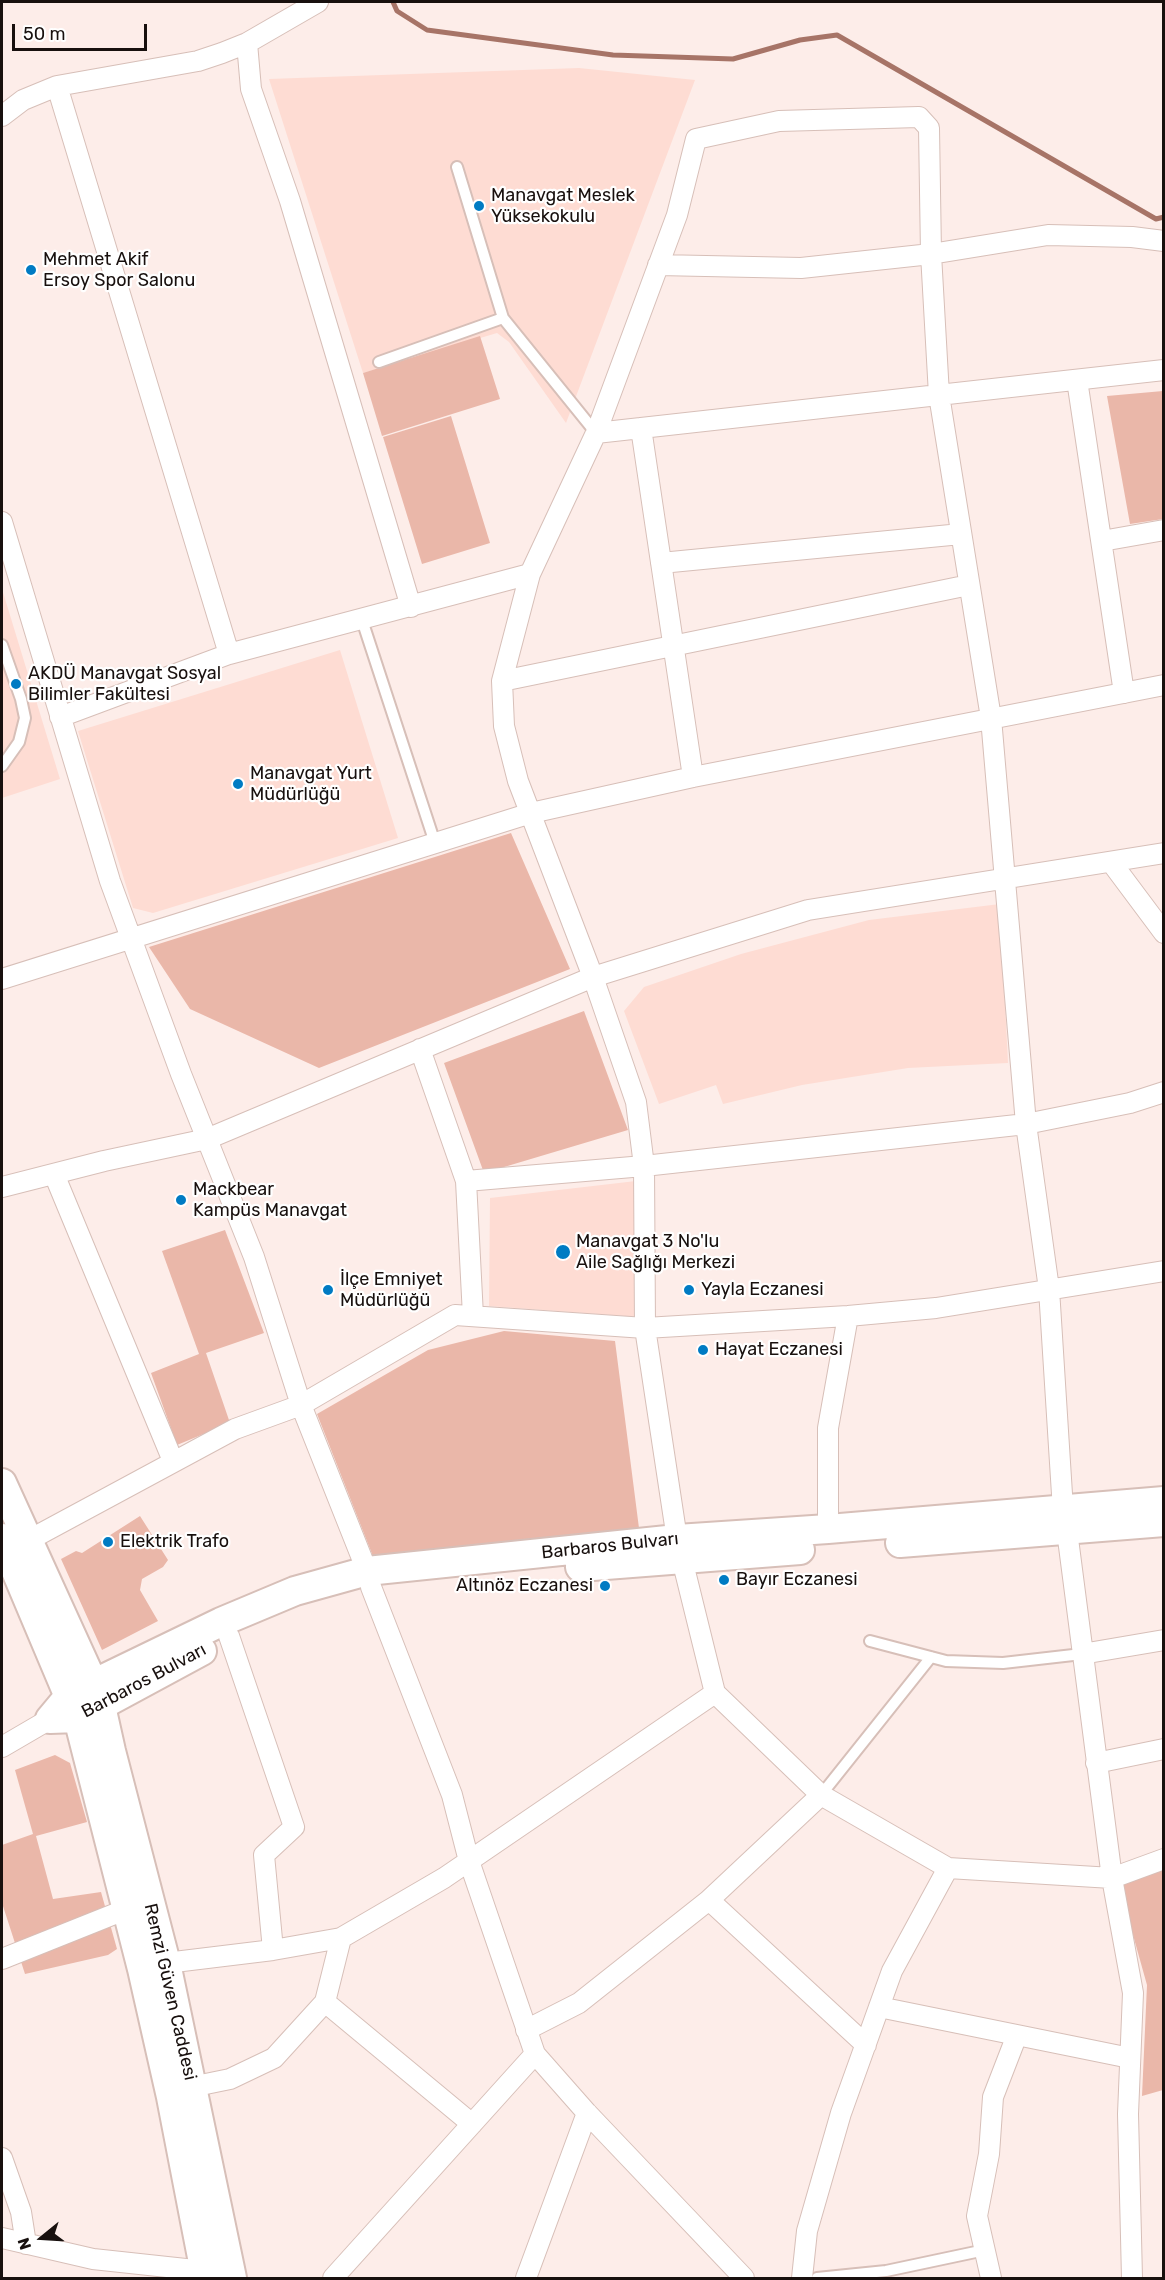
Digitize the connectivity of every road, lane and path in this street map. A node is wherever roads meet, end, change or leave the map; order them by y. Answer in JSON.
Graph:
{"nodes":[{"id":1,"x":318,"y":2,"type":"edge"},
{"id":2,"x":248,"y":43,"type":"junction"},
{"id":3,"x":57,"y":86,"type":"junction"},
{"id":4,"x":2,"y":116,"type":"edge"},
{"id":5,"x":458,"y":167,"type":"dead end"},
{"id":6,"x":1164,"y":241,"type":"edge"},
{"id":7,"x":931,"y":254,"type":"junction"},
{"id":8,"x":658,"y":266,"type":"junction"},
{"id":9,"x":503,"y":318,"type":"junction"},
{"id":10,"x":379,"y":362,"type":"dead end"},
{"id":11,"x":1164,"y":370,"type":"edge"},
{"id":12,"x":1077,"y":380,"type":"junction"},
{"id":13,"x":939,"y":395,"type":"junction"},
{"id":14,"x":641,"y":428,"type":"junction"},
{"id":15,"x":596,"y":433,"type":"junction"},
{"id":16,"x":2,"y":522,"type":"edge"},
{"id":17,"x":1164,"y":530,"type":"edge"},
{"id":18,"x":961,"y":534,"type":"junction"},
{"id":19,"x":1102,"y":541,"type":"junction"},
{"id":20,"x":661,"y":563,"type":"junction"},
{"id":21,"x":530,"y":574,"type":"junction"},
{"id":22,"x":969,"y":585,"type":"junction"},
{"id":23,"x":411,"y":607,"type":"junction"},
{"id":24,"x":362,"y":620,"type":"junction"},
{"id":25,"x":2,"y":645,"type":"edge"},
{"id":26,"x":674,"y":646,"type":"junction"},
{"id":27,"x":229,"y":654,"type":"junction"},
{"id":28,"x":502,"y":681,"type":"junction"},
{"id":29,"x":1164,"y":685,"type":"edge"},
{"id":30,"x":1124,"y":693,"type":"junction"},
{"id":31,"x":60,"y":717,"type":"junction"},
{"id":32,"x":991,"y":718,"type":"junction"},
{"id":33,"x":2,"y":766,"type":"edge"},
{"id":34,"x":693,"y":777,"type":"junction"},
{"id":35,"x":531,"y":813,"type":"junction"},
{"id":36,"x":435,"y":843,"type":"junction"},
{"id":37,"x":1164,"y":852,"type":"edge"},
{"id":38,"x":1111,"y":862,"type":"junction"},
{"id":39,"x":1006,"y":878,"type":"junction"},
{"id":40,"x":1164,"y":933,"type":"edge"},
{"id":41,"x":131,"y":937,"type":"junction"},
{"id":42,"x":593,"y":978,"type":"junction"},
{"id":43,"x":2,"y":979,"type":"edge"},
{"id":44,"x":420,"y":1049,"type":"junction"},
{"id":45,"x":1164,"y":1092,"type":"edge"},
{"id":46,"x":1026,"y":1124,"type":"junction"},
{"id":47,"x":207,"y":1139,"type":"junction"},
{"id":48,"x":644,"y":1166,"type":"junction"},
{"id":49,"x":54,"y":1174,"type":"junction"},
{"id":50,"x":466,"y":1181,"type":"junction"},
{"id":51,"x":2,"y":1187,"type":"edge"},
{"id":52,"x":1164,"y":1270,"type":"edge"},
{"id":53,"x":1049,"y":1290,"type":"junction"},
{"id":54,"x":473,"y":1316,"type":"junction"},
{"id":55,"x":848,"y":1316,"type":"junction"},
{"id":56,"x":645,"y":1328,"type":"junction"},
{"id":57,"x":301,"y":1405,"type":"junction"},
{"id":58,"x":173,"y":1461,"type":"junction"},
{"id":59,"x":2,"y":1483,"type":"edge"},
{"id":60,"x":1164,"y":1502,"type":"edge"},
{"id":61,"x":1065,"y":1521,"type":"junction"},
{"id":62,"x":1164,"y":1522,"type":"edge"},
{"id":63,"x":828,"y":1529,"type":"junction"},
{"id":64,"x":10,"y":1546,"type":"edge"},
{"id":65,"x":679,"y":1549,"type":"junction"},
{"id":66,"x":369,"y":1579,"type":"junction"},
{"id":67,"x":229,"y":1636,"type":"junction"},
{"id":68,"x":870,"y":1641,"type":"dead end"},
{"id":69,"x":1164,"y":1641,"type":"edge"},
{"id":70,"x":1082,"y":1654,"type":"junction"},
{"id":71,"x":931,"y":1657,"type":"junction"},
{"id":72,"x":716,"y":1693,"type":"junction"},
{"id":73,"x":86,"y":1701,"type":"junction"},
{"id":74,"x":50,"y":1719,"type":"joint"},
{"id":75,"x":2,"y":1747,"type":"edge"},
{"id":76,"x":1164,"y":1749,"type":"edge"},
{"id":77,"x":1096,"y":1763,"type":"junction"},
{"id":78,"x":821,"y":1794,"type":"junction"},
{"id":79,"x":1164,"y":1859,"type":"edge"},
{"id":80,"x":469,"y":1862,"type":"junction"},
{"id":81,"x":948,"y":1868,"type":"junction"},
{"id":82,"x":1112,"y":1878,"type":"junction"},
{"id":83,"x":709,"y":1899,"type":"junction"},
{"id":84,"x":127,"y":1909,"type":"junction"},
{"id":85,"x":340,"y":1938,"type":"junction"},
{"id":86,"x":273,"y":1950,"type":"junction"},
{"id":87,"x":3,"y":1954,"type":"edge"},
{"id":88,"x":166,"y":1963,"type":"junction"},
{"id":89,"x":325,"y":2002,"type":"junction"},
{"id":90,"x":879,"y":2007,"type":"junction"},
{"id":91,"x":526,"y":2030,"type":"junction"},
{"id":92,"x":1017,"y":2035,"type":"junction"},
{"id":93,"x":866,"y":2045,"type":"junction"},
{"id":94,"x":535,"y":2054,"type":"junction"},
{"id":95,"x":1130,"y":2058,"type":"junction"},
{"id":96,"x":191,"y":2087,"type":"junction"},
{"id":97,"x":587,"y":2113,"type":"junction"},
{"id":98,"x":472,"y":2124,"type":"junction"},
{"id":99,"x":2,"y":2158,"type":"edge"},
{"id":100,"x":2,"y":2238,"type":"edge"},
{"id":101,"x":26,"y":2244,"type":"junction"},
{"id":102,"x":985,"y":2250,"type":"junction"},
{"id":103,"x":93,"y":2269,"type":"edge"},
{"id":104,"x":205,"y":2275,"type":"edge"},
{"id":105,"x":232,"y":2278,"type":"edge"},
{"id":106,"x":333,"y":2278,"type":"edge"},
{"id":107,"x":526,"y":2278,"type":"edge"},
{"id":108,"x":744,"y":2278,"type":"edge"},
{"id":109,"x":802,"y":2278,"type":"edge"},
{"id":110,"x":817,"y":2278,"type":"edge"},
{"id":111,"x":991,"y":2278,"type":"edge"},
{"id":112,"x":1132,"y":2278,"type":"edge"}],
"edges":[{"from":1,"to":2,"type":"street"},
{"from":2,"to":3,"type":"street"},
{"from":2,"to":23,"type":"street"},
{"from":3,"to":4,"type":"street"},
{"from":3,"to":27,"type":"street"},
{"from":5,"to":9,"type":"lane"},
{"from":6,"to":7,"type":"street"},
{"from":7,"to":8,"type":"street"},
{"from":7,"to":8,"type":"street"},
{"from":7,"to":13,"type":"street"},
{"from":8,"to":15,"type":"street"},
{"from":9,"to":10,"type":"lane"},
{"from":9,"to":15,"type":"lane"},
{"from":11,"to":12,"type":"street"},
{"from":12,"to":13,"type":"street"},
{"from":12,"to":19,"type":"street"},
{"from":13,"to":14,"type":"street"},
{"from":13,"to":18,"type":"street"},
{"from":14,"to":15,"type":"street"},
{"from":14,"to":20,"type":"street"},
{"from":15,"to":21,"type":"street"},
{"from":16,"to":31,"type":"street"},
{"from":17,"to":19,"type":"street"},
{"from":18,"to":20,"type":"street"},
{"from":18,"to":22,"type":"street"},
{"from":19,"to":30,"type":"street"},
{"from":20,"to":26,"type":"street"},
{"from":21,"to":23,"type":"street"},
{"from":21,"to":28,"type":"street"},
{"from":22,"to":26,"type":"street"},
{"from":22,"to":32,"type":"street"},
{"from":23,"to":24,"type":"street"},
{"from":24,"to":27,"type":"street"},
{"from":24,"to":36,"type":"lane"},
{"from":25,"to":33,"type":"lane"},
{"from":26,"to":28,"type":"street"},
{"from":26,"to":34,"type":"street"},
{"from":27,"to":31,"type":"street"},
{"from":28,"to":35,"type":"street"},
{"from":29,"to":30,"type":"street"},
{"from":30,"to":32,"type":"street"},
{"from":31,"to":41,"type":"street"},
{"from":32,"to":34,"type":"street"},
{"from":32,"to":39,"type":"street"},
{"from":34,"to":35,"type":"street"},
{"from":35,"to":36,"type":"street"},
{"from":35,"to":42,"type":"street"},
{"from":36,"to":41,"type":"street"},
{"from":37,"to":38,"type":"street"},
{"from":38,"to":39,"type":"street"},
{"from":38,"to":40,"type":"street"},
{"from":39,"to":42,"type":"street"},
{"from":39,"to":46,"type":"street"},
{"from":41,"to":43,"type":"street"},
{"from":41,"to":47,"type":"street"},
{"from":42,"to":44,"type":"street"},
{"from":42,"to":48,"type":"street"},
{"from":44,"to":47,"type":"street"},
{"from":44,"to":50,"type":"street"},
{"from":45,"to":46,"type":"street"},
{"from":46,"to":48,"type":"street"},
{"from":46,"to":53,"type":"street"},
{"from":47,"to":49,"type":"street"},
{"from":47,"to":57,"type":"street"},
{"from":48,"to":50,"type":"street"},
{"from":48,"to":56,"type":"street"},
{"from":49,"to":51,"type":"street"},
{"from":49,"to":58,"type":"street"},
{"from":50,"to":54,"type":"street"},
{"from":52,"to":53,"type":"street"},
{"from":53,"to":55,"type":"street"},
{"from":53,"to":61,"type":"street"},
{"from":54,"to":56,"type":"street"},
{"from":54,"to":57,"type":"street"},
{"from":55,"to":56,"type":"street"},
{"from":55,"to":63,"type":"street"},
{"from":56,"to":65,"type":"street"},
{"from":57,"to":58,"type":"street"},
{"from":57,"to":66,"type":"street"},
{"from":58,"to":64,"type":"street"},
{"from":59,"to":64,"type":"street"},
{"from":60,"to":61,"type":"street","name":"Barbaros Bulvarı"},
{"from":61,"to":62,"type":"street","name":"Barbaros Bulvarı"},
{"from":61,"to":63,"type":"street","name":"Barbaros Bulvarı"},
{"from":61,"to":65,"type":"street","name":"Barbaros Bulvarı"},
{"from":61,"to":70,"type":"street"},
{"from":63,"to":65,"type":"street","name":"Barbaros Bulvarı"},
{"from":64,"to":73,"type":"street"},
{"from":65,"to":66,"type":"street","name":"Barbaros Bulvarı"},
{"from":65,"to":72,"type":"street"},
{"from":66,"to":67,"type":"street","name":"Barbaros Bulvarı"},
{"from":66,"to":73,"type":"street","name":"Barbaros Bulvarı"},
{"from":66,"to":80,"type":"street"},
{"from":67,"to":73,"type":"street","name":"Barbaros Bulvarı"},
{"from":67,"to":86,"type":"street"},
{"from":68,"to":71,"type":"lane"},
{"from":69,"to":70,"type":"street"},
{"from":70,"to":71,"type":"lane"},
{"from":70,"to":77,"type":"street"},
{"from":71,"to":78,"type":"lane"},
{"from":72,"to":78,"type":"street"},
{"from":72,"to":80,"type":"street"},
{"from":73,"to":74,"type":"street","name":"Barbaros Bulvarı"},
{"from":73,"to":84,"type":"street","name":"Remzi Güven Caddesi"},
{"from":73,"to":88,"type":"street","name":"Remzi Güven Caddesi"},
{"from":74,"to":75,"type":"street"},
{"from":76,"to":77,"type":"street"},
{"from":77,"to":82,"type":"street"},
{"from":78,"to":81,"type":"street"},
{"from":78,"to":83,"type":"street"},
{"from":79,"to":82,"type":"street"},
{"from":80,"to":85,"type":"street"},
{"from":80,"to":91,"type":"street"},
{"from":81,"to":82,"type":"street"},
{"from":81,"to":90,"type":"street"},
{"from":82,"to":95,"type":"street"},
{"from":83,"to":91,"type":"street"},
{"from":83,"to":93,"type":"street"},
{"from":84,"to":87,"type":"street"},
{"from":84,"to":104,"type":"street","name":"Remzi Güven Caddesi"},
{"from":85,"to":86,"type":"street"},
{"from":85,"to":89,"type":"street"},
{"from":86,"to":88,"type":"street"},
{"from":88,"to":96,"type":"street","name":"Remzi Güven Caddesi"},
{"from":89,"to":96,"type":"street"},
{"from":89,"to":98,"type":"street"},
{"from":90,"to":92,"type":"street"},
{"from":90,"to":93,"type":"street"},
{"from":91,"to":94,"type":"street"},
{"from":92,"to":95,"type":"street"},
{"from":92,"to":102,"type":"street"},
{"from":93,"to":109,"type":"street"},
{"from":94,"to":97,"type":"street"},
{"from":94,"to":98,"type":"street"},
{"from":95,"to":112,"type":"street"},
{"from":96,"to":105,"type":"street","name":"Remzi Güven Caddesi"},
{"from":97,"to":107,"type":"street"},
{"from":97,"to":108,"type":"street"},
{"from":98,"to":106,"type":"street"},
{"from":99,"to":101,"type":"street"},
{"from":100,"to":101,"type":"street"},
{"from":101,"to":103,"type":"street"},
{"from":102,"to":110,"type":"lane"},
{"from":102,"to":111,"type":"street"},
{"from":103,"to":104,"type":"street"}]}
